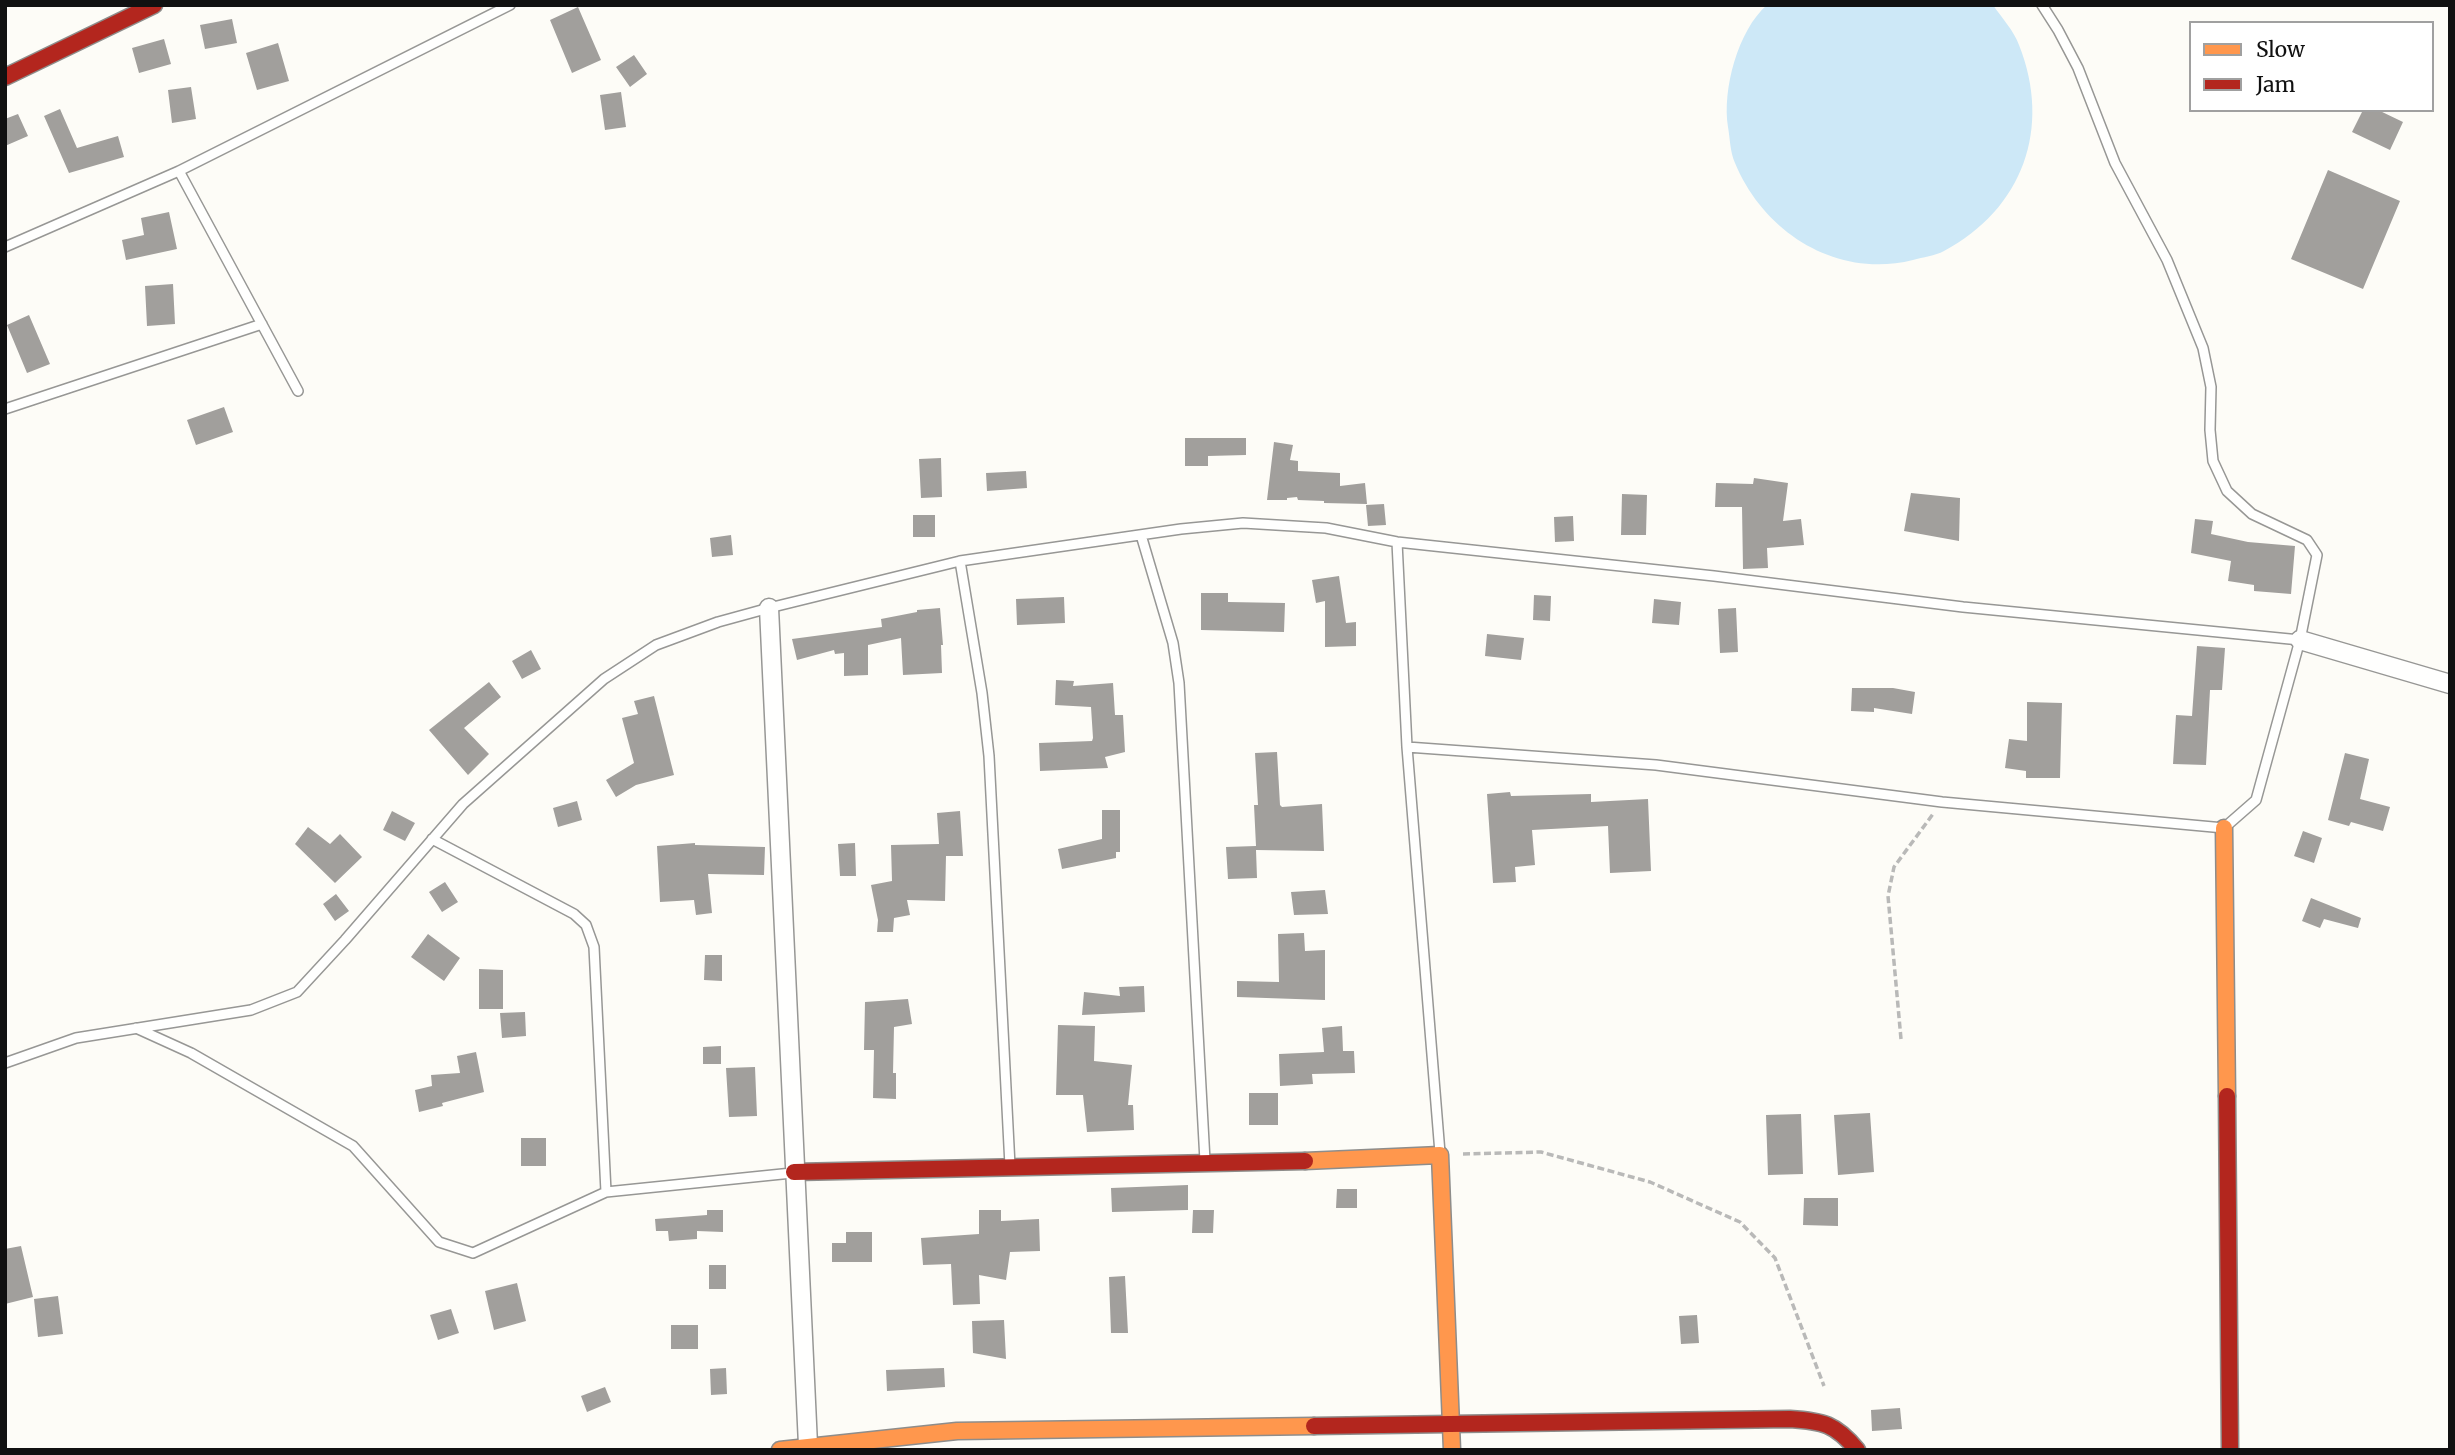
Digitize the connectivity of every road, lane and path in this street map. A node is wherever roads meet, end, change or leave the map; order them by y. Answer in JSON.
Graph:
{"nodes":[{"id":1,"x":154,"y":5,"type":"edge"},
{"id":2,"x":510,"y":5,"type":"edge"},
{"id":3,"x":2042,"y":5,"type":"edge"},
{"id":4,"x":5,"y":76,"type":"edge"},
{"id":5,"x":179,"y":171,"type":"junction"},
{"id":6,"x":5,"y":247,"type":"edge"},
{"id":7,"x":262,"y":324,"type":"junction"},
{"id":8,"x":298,"y":391,"type":"dead end"},
{"id":9,"x":5,"y":409,"type":"edge"},
{"id":10,"x":1141,"y":535,"type":"junction"},
{"id":11,"x":1397,"y":542,"type":"junction"},
{"id":12,"x":960,"y":561,"type":"junction"},
{"id":13,"x":769,"y":608,"type":"junction"},
{"id":14,"x":2300,"y":640,"type":"junction"},
{"id":15,"x":2450,"y":684,"type":"edge"},
{"id":16,"x":1407,"y":747,"type":"junction"},
{"id":17,"x":1942,"y":802,"type":"junction"},
{"id":18,"x":2224,"y":828,"type":"junction"},
{"id":19,"x":432,"y":839,"type":"junction"},
{"id":20,"x":134,"y":1027,"type":"junction"},
{"id":21,"x":1901,"y":1039,"type":"dead end"},
{"id":22,"x":5,"y":1063,"type":"edge"},
{"id":23,"x":1440,"y":1155,"type":"junction"},
{"id":24,"x":1205,"y":1163,"type":"junction"},
{"id":25,"x":1010,"y":1168,"type":"junction"},
{"id":26,"x":794,"y":1172,"type":"junction"},
{"id":27,"x":606,"y":1192,"type":"junction"},
{"id":28,"x":1824,"y":1386,"type":"dead end"},
{"id":29,"x":1452,"y":1424,"type":"junction"},
{"id":30,"x":808,"y":1446,"type":"junction"},
{"id":31,"x":780,"y":1450,"type":"edge"},
{"id":32,"x":1452,"y":1450,"type":"edge"},
{"id":33,"x":1857,"y":1450,"type":"edge"},
{"id":34,"x":2230,"y":1450,"type":"edge"}],
"edges":[{"from":1,"to":4,"type":"street"},
{"from":2,"to":5,"type":"lane"},
{"from":3,"to":14,"type":"lane"},
{"from":5,"to":6,"type":"lane"},
{"from":5,"to":7,"type":"lane"},
{"from":7,"to":8,"type":"lane"},
{"from":7,"to":9,"type":"lane"},
{"from":10,"to":11,"type":"lane"},
{"from":10,"to":12,"type":"lane"},
{"from":10,"to":24,"type":"lane"},
{"from":11,"to":14,"type":"lane"},
{"from":11,"to":16,"type":"lane"},
{"from":12,"to":13,"type":"lane"},
{"from":12,"to":25,"type":"lane"},
{"from":13,"to":19,"type":"lane"},
{"from":13,"to":26,"type":"street"},
{"from":14,"to":15,"type":"street"},
{"from":14,"to":18,"type":"lane"},
{"from":16,"to":17,"type":"lane"},
{"from":16,"to":23,"type":"lane"},
{"from":17,"to":18,"type":"lane"},
{"from":17,"to":21,"type":"path"},
{"from":18,"to":34,"type":"street"},
{"from":19,"to":20,"type":"lane"},
{"from":19,"to":27,"type":"lane"},
{"from":20,"to":22,"type":"lane"},
{"from":20,"to":27,"type":"lane"},
{"from":23,"to":24,"type":"street"},
{"from":23,"to":28,"type":"path"},
{"from":23,"to":29,"type":"street"},
{"from":24,"to":25,"type":"street"},
{"from":25,"to":26,"type":"street"},
{"from":26,"to":27,"type":"lane"},
{"from":26,"to":30,"type":"street"},
{"from":29,"to":30,"type":"street"},
{"from":29,"to":32,"type":"street"},
{"from":29,"to":33,"type":"street"},
{"from":30,"to":31,"type":"street"}]}
